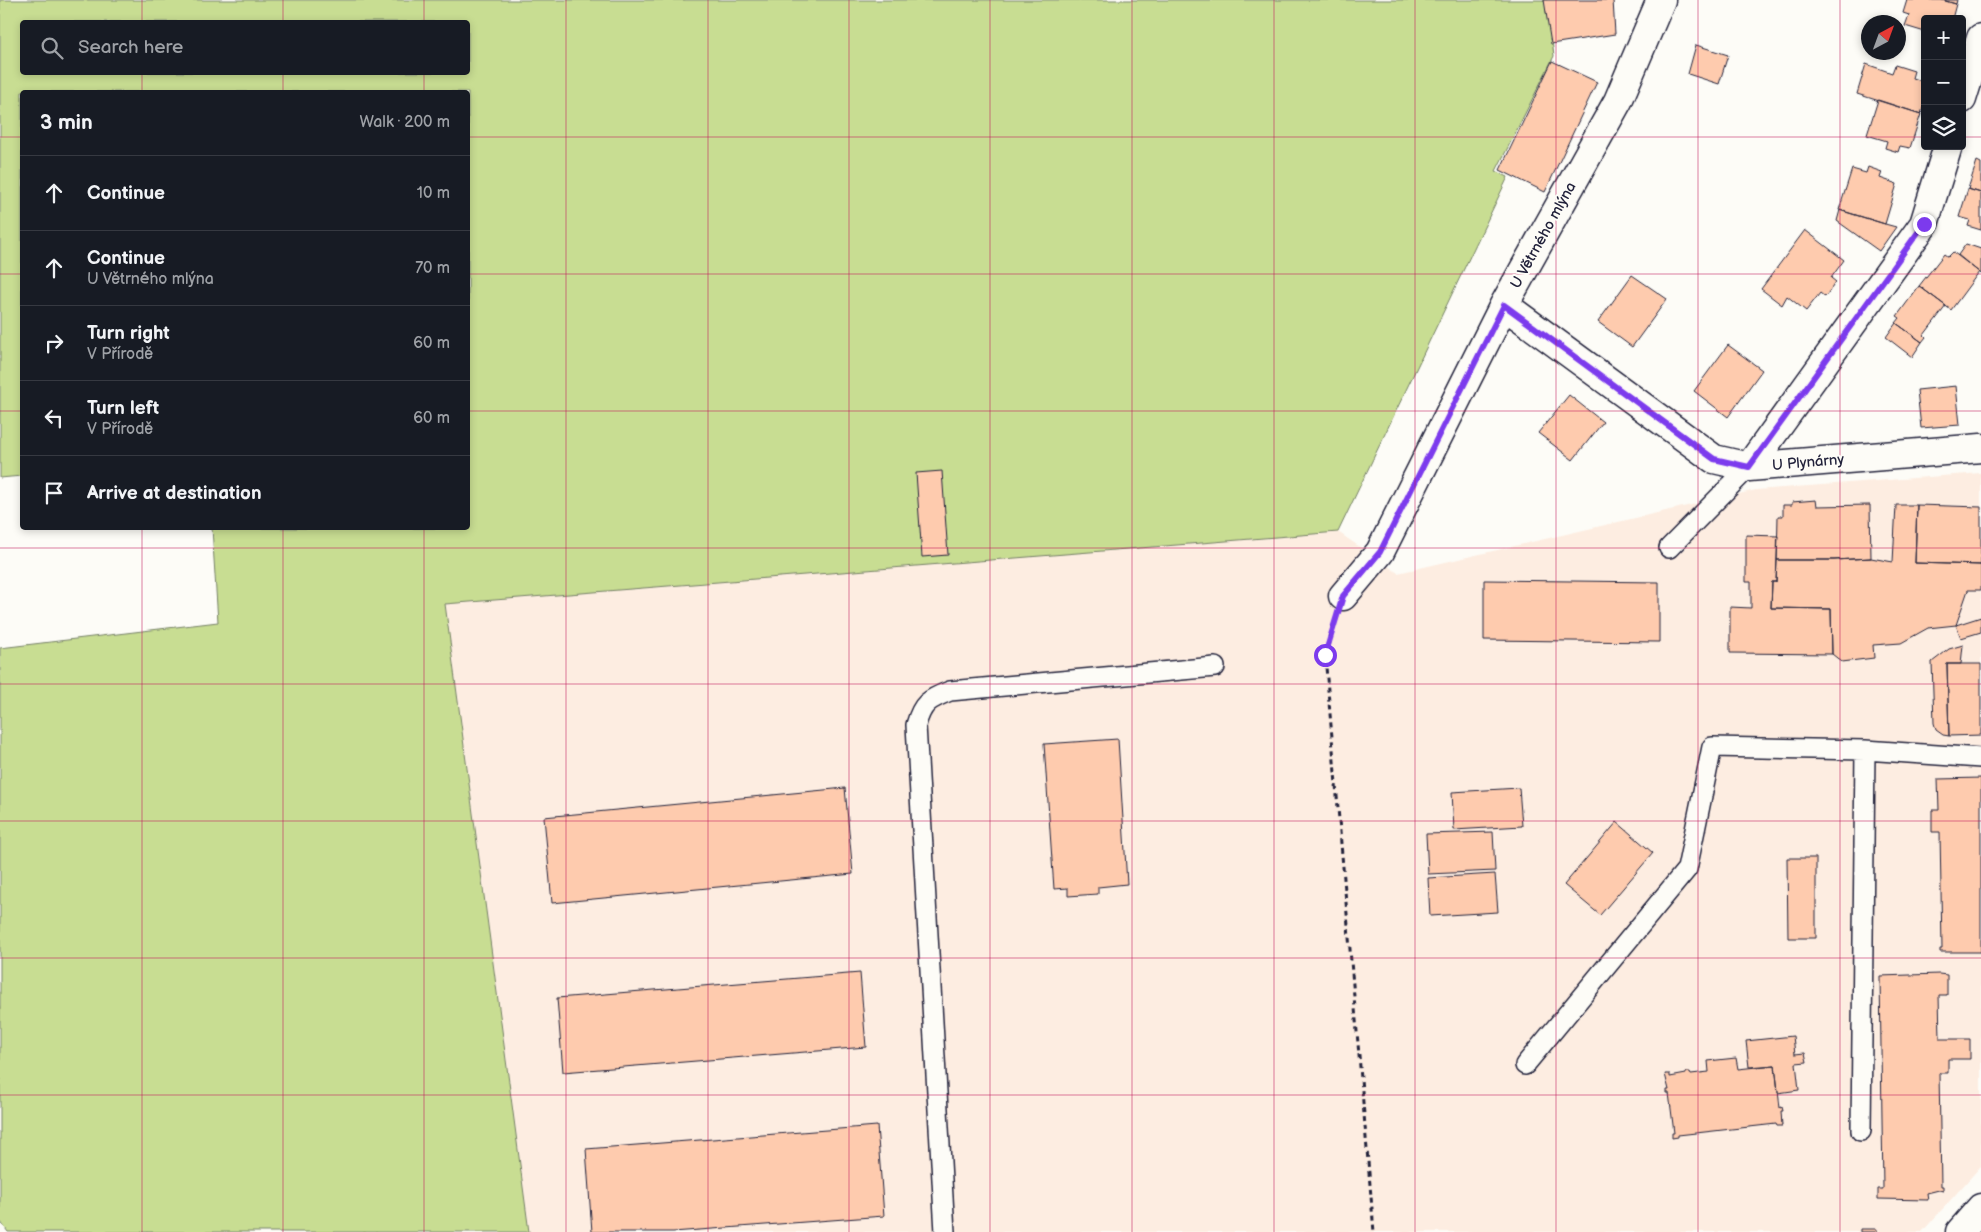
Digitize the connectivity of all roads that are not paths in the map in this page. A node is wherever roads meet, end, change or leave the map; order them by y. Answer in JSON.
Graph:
{"nodes":[{"id":1,"x":1661,"y":0,"type":"edge"},
{"id":2,"x":1981,"y":38,"type":"edge"},
{"id":3,"x":1966,"y":86,"type":"edge"},
{"id":4,"x":1947,"y":150,"type":"edge"},
{"id":5,"x":1504,"y":305,"type":"junction"},
{"id":6,"x":1981,"y":448,"type":"edge"},
{"id":7,"x":1749,"y":467,"type":"junction"},
{"id":8,"x":1669,"y":548,"type":"dead end"},
{"id":9,"x":1343,"y":596,"type":"road end"},
{"id":10,"x":1215,"y":667,"type":"dead end"},
{"id":11,"x":1865,"y":750,"type":"junction"},
{"id":12,"x":1981,"y":758,"type":"edge"},
{"id":13,"x":1525,"y":1065,"type":"dead end"},
{"id":14,"x":1861,"y":1131,"type":"dead end"},
{"id":15,"x":1981,"y":1208,"type":"edge"},
{"id":16,"x":945,"y":1232,"type":"edge"},
{"id":17,"x":1960,"y":1232,"type":"edge"}],
"edges":[{"from":1,"to":5,"type":"street","name":"U Větrného mlýna"},
{"from":2,"to":3,"type":"street"},
{"from":4,"to":7,"type":"street"},
{"from":5,"to":7,"type":"street","name":"U Plynárny"},
{"from":5,"to":9,"type":"street","name":"U Větrného mlýna"},
{"from":6,"to":7,"type":"street","name":"U Plynárny"},
{"from":7,"to":8,"type":"lane"},
{"from":10,"to":16,"type":"lane"},
{"from":11,"to":12,"type":"lane"},
{"from":11,"to":13,"type":"lane"},
{"from":11,"to":14,"type":"lane"},
{"from":15,"to":17,"type":"street"}]}
